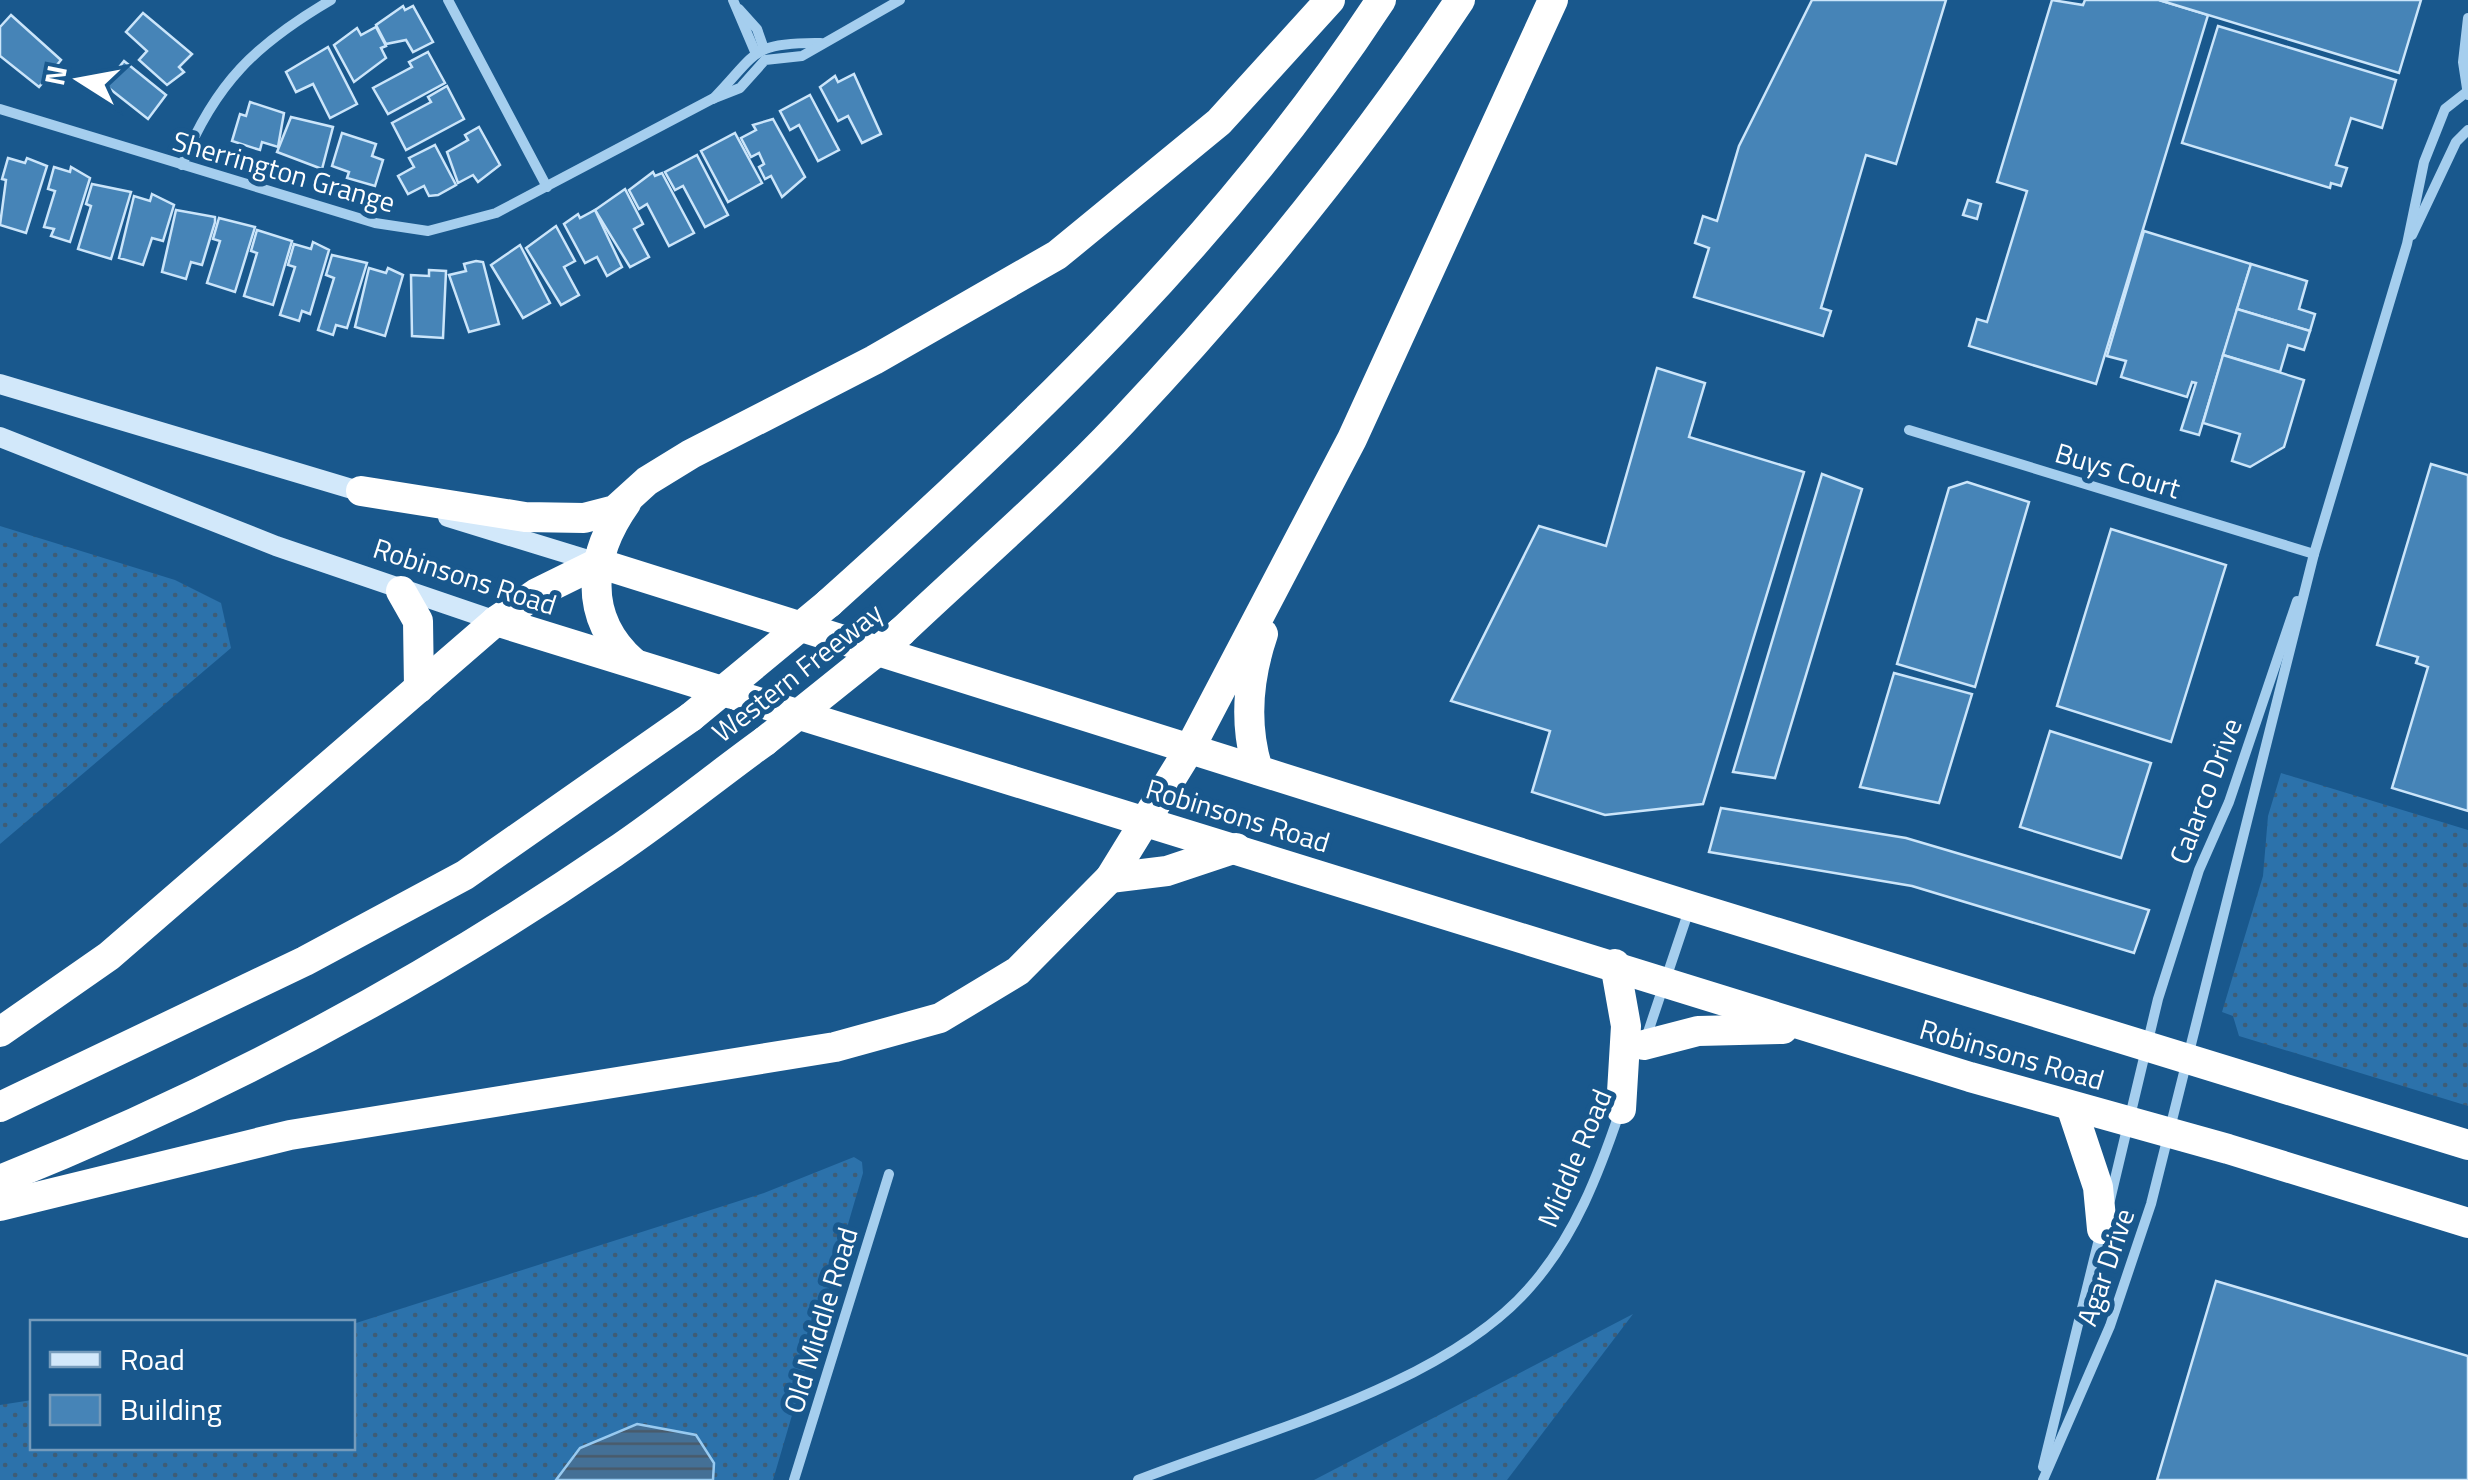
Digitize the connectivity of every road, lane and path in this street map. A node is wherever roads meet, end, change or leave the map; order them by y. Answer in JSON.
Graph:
{"nodes":[{"id":1,"x":331,"y":0,"type":"edge"},
{"id":2,"x":448,"y":0,"type":"edge"},
{"id":3,"x":900,"y":0,"type":"edge"},
{"id":4,"x":1330,"y":0,"type":"edge"},
{"id":5,"x":1380,"y":0,"type":"edge"},
{"id":6,"x":1460,"y":0,"type":"edge"},
{"id":7,"x":1553,"y":0,"type":"edge"},
{"id":8,"x":734,"y":2,"type":"edge"},
{"id":9,"x":2468,"y":18,"type":"edge"},
{"id":10,"x":821,"y":43,"type":"junction"},
{"id":11,"x":759,"y":49,"type":"junction"},
{"id":12,"x":765,"y":60,"type":"junction"},
{"id":13,"x":2467,"y":92,"type":"edge"},
{"id":14,"x":712,"y":99,"type":"junction"},
{"id":15,"x":0,"y":109,"type":"edge"},
{"id":16,"x":2468,"y":130,"type":"edge"},
{"id":17,"x":182,"y":164,"type":"junction"},
{"id":18,"x":547,"y":187,"type":"junction"},
{"id":19,"x":2406,"y":244,"type":"junction"},
{"id":20,"x":0,"y":384,"type":"edge"},
{"id":21,"x":1908,"y":430,"type":"dead end"},
{"id":22,"x":0,"y":437,"type":"edge"},
{"id":23,"x":361,"y":491,"type":"junction"},
{"id":24,"x":627,"y":500,"type":"junction"},
{"id":25,"x":2314,"y":554,"type":"junction"},
{"id":26,"x":598,"y":563,"type":"junction"},
{"id":27,"x":1282,"y":574,"type":"junction"},
{"id":28,"x":401,"y":591,"type":"junction"},
{"id":29,"x":496,"y":621,"type":"junction"},
{"id":30,"x":636,"y":664,"type":"junction"},
{"id":31,"x":419,"y":688,"type":"junction"},
{"id":32,"x":1190,"y":748,"type":"junction"},
{"id":33,"x":1258,"y":770,"type":"junction"},
{"id":34,"x":1148,"y":820,"type":"junction"},
{"id":35,"x":1236,"y":848,"type":"junction"},
{"id":36,"x":1110,"y":878,"type":"junction"},
{"id":37,"x":1690,"y":906,"type":"junction"},
{"id":38,"x":1615,"y":964,"type":"junction"},
{"id":39,"x":1665,"y":982,"type":"junction"},
{"id":40,"x":1821,"y":1030,"type":"junction"},
{"id":41,"x":0,"y":1032,"type":"edge"},
{"id":42,"x":2148,"y":1048,"type":"junction"},
{"id":43,"x":1640,"y":1056,"type":"junction"},
{"id":44,"x":2186,"y":1059,"type":"junction"},
{"id":45,"x":2071,"y":1106,"type":"junction"},
{"id":46,"x":0,"y":1107,"type":"edge"},
{"id":47,"x":1621,"y":1109,"type":"junction"},
{"id":48,"x":2132,"y":1122,"type":"junction"},
{"id":49,"x":2170,"y":1133,"type":"junction"},
{"id":50,"x":2468,"y":1144,"type":"edge"},
{"id":51,"x":889,"y":1174,"type":"dead end"},
{"id":52,"x":0,"y":1180,"type":"edge"},
{"id":53,"x":0,"y":1206,"type":"edge"},
{"id":54,"x":2468,"y":1223,"type":"edge"},
{"id":55,"x":2102,"y":1229,"type":"junction"},
{"id":56,"x":794,"y":1480,"type":"edge"},
{"id":57,"x":1138,"y":1480,"type":"edge"},
{"id":58,"x":2042,"y":1480,"type":"edge"}],
"edges":[{"from":1,"to":17,"type":"street"},
{"from":2,"to":18,"type":"street"},
{"from":3,"to":10,"type":"street","name":"Sherrington Grange"},
{"from":4,"to":24,"type":"highway"},
{"from":5,"to":46,"type":"highway","name":"Western Freeway","bridge":true},
{"from":6,"to":52,"type":"highway","name":"Western Freeway","bridge":true},
{"from":7,"to":27,"type":"highway"},
{"from":8,"to":11,"type":"street"},
{"from":9,"to":13,"type":"street","name":"Calarco Drive"},
{"from":10,"to":11,"type":"street","name":"Sherrington Grange"},
{"from":10,"to":12,"type":"street","name":"Sherrington Grange"},
{"from":11,"to":12,"type":"street"},
{"from":11,"to":14,"type":"street","name":"Sherrington Grange"},
{"from":12,"to":14,"type":"street","name":"Sherrington Grange"},
{"from":13,"to":19,"type":"street","name":"Calarco Drive"},
{"from":14,"to":18,"type":"street","name":"Sherrington Grange"},
{"from":15,"to":17,"type":"street","name":"Sherrington Grange"},
{"from":16,"to":19,"type":"street","name":"Calarco Drive"},
{"from":17,"to":18,"type":"street","name":"Sherrington Grange"},
{"from":19,"to":25,"type":"street","name":"Calarco Drive"},
{"from":20,"to":23,"type":"main road","name":"Robinsons Road"},
{"from":21,"to":25,"type":"street","name":"Buys Court"},
{"from":22,"to":28,"type":"main road","name":"Robinsons Road"},
{"from":23,"to":24,"type":"highway"},
{"from":23,"to":26,"type":"main road","name":"Robinsons Road"},
{"from":24,"to":26,"type":"highway"},
{"from":25,"to":42,"type":"street","name":"Calarco Drive"},
{"from":25,"to":44,"type":"street","name":"Calarco Drive"},
{"from":26,"to":29,"type":"highway"},
{"from":26,"to":30,"type":"highway"},
{"from":26,"to":32,"type":"highway","name":"Robinsons Road"},
{"from":27,"to":32,"type":"highway"},
{"from":27,"to":33,"type":"highway"},
{"from":28,"to":29,"type":"main road","name":"Robinsons Road"},
{"from":28,"to":31,"type":"highway"},
{"from":29,"to":30,"type":"highway","name":"Robinsons Road"},
{"from":29,"to":31,"type":"highway"},
{"from":30,"to":34,"type":"highway","name":"Robinsons Road"},
{"from":31,"to":41,"type":"highway"},
{"from":32,"to":33,"type":"highway","name":"Robinsons Road"},
{"from":32,"to":34,"type":"highway"},
{"from":33,"to":37,"type":"highway","name":"Robinsons Road"},
{"from":34,"to":35,"type":"highway","name":"Robinsons Road"},
{"from":34,"to":36,"type":"highway"},
{"from":35,"to":36,"type":"highway"},
{"from":35,"to":38,"type":"highway","name":"Robinsons Road"},
{"from":36,"to":53,"type":"highway"},
{"from":37,"to":39,"type":"street","name":"Middle Road"},
{"from":37,"to":42,"type":"highway","name":"Robinsons Road"},
{"from":38,"to":39,"type":"highway","name":"Robinsons Road"},
{"from":38,"to":47,"type":"highway"},
{"from":39,"to":40,"type":"highway","name":"Robinsons Road"},
{"from":39,"to":43,"type":"street","name":"Middle Road"},
{"from":40,"to":43,"type":"highway"},
{"from":40,"to":45,"type":"highway","name":"Robinsons Road"},
{"from":42,"to":44,"type":"highway","name":"Robinsons Road"},
{"from":42,"to":48,"type":"street","name":"Agar Drive"},
{"from":43,"to":47,"type":"street","name":"Middle Road"},
{"from":44,"to":49,"type":"street","name":"Agar Drive"},
{"from":44,"to":50,"type":"highway","name":"Robinsons Road"},
{"from":45,"to":48,"type":"highway","name":"Robinsons Road"},
{"from":45,"to":55,"type":"highway"},
{"from":47,"to":57,"type":"street","name":"Middle Road"},
{"from":48,"to":49,"type":"highway","name":"Robinsons Road"},
{"from":48,"to":55,"type":"street","name":"Agar Drive"},
{"from":49,"to":54,"type":"highway","name":"Robinsons Road"},
{"from":49,"to":58,"type":"street","name":"Agar Drive"},
{"from":51,"to":56,"type":"street","name":"Old Middle Road"},
{"from":55,"to":58,"type":"street","name":"Agar Drive"}]}
